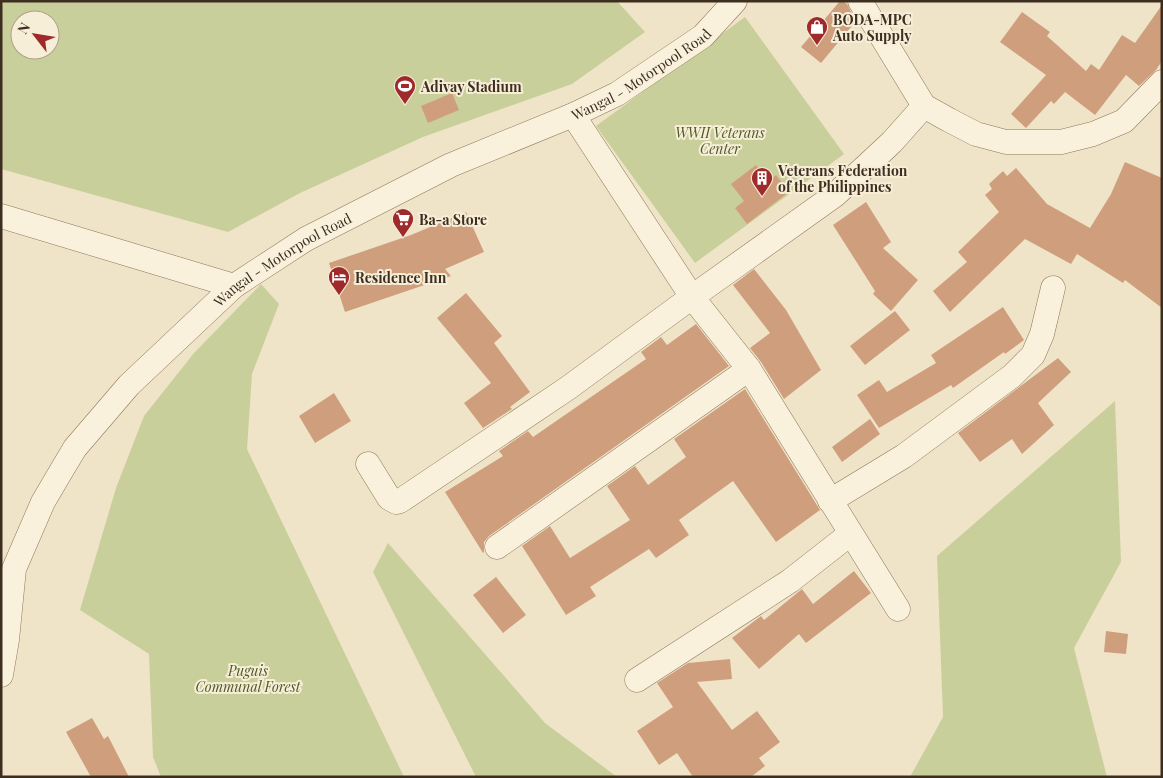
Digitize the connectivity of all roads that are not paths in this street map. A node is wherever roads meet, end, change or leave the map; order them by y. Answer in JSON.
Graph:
{"nodes":[{"id":1,"x":735,"y":1,"type":"edge"},
{"id":2,"x":860,"y":1,"type":"edge"},
{"id":3,"x":1162,"y":82,"type":"edge"},
{"id":4,"x":924,"y":106,"type":"junction"},
{"id":5,"x":573,"y":115,"type":"junction"},
{"id":6,"x":1,"y":216,"type":"edge"},
{"id":7,"x":234,"y":286,"type":"junction"},
{"id":8,"x":1054,"y":288,"type":"dead end"},
{"id":9,"x":692,"y":297,"type":"junction"},
{"id":10,"x":749,"y":369,"type":"junction"},
{"id":11,"x":368,"y":464,"type":"dead end"},
{"id":12,"x":830,"y":501,"type":"junction"},
{"id":13,"x":850,"y":534,"type":"junction"},
{"id":14,"x":496,"y":547,"type":"dead end"},
{"id":15,"x":898,"y":609,"type":"dead end"},
{"id":16,"x":4,"y":641,"type":"edge"},
{"id":17,"x":1,"y":675,"type":"edge"},
{"id":18,"x":637,"y":680,"type":"dead end"}],
"edges":[{"from":1,"to":5,"type":"street","name":"Wangal - Motorpool Road"},
{"from":2,"to":4,"type":"street"},
{"from":3,"to":4,"type":"street"},
{"from":4,"to":9,"type":"street"},
{"from":5,"to":7,"type":"street","name":"Wangal - Motorpool Road"},
{"from":5,"to":9,"type":"street"},
{"from":6,"to":7,"type":"street"},
{"from":7,"to":16,"type":"street","name":"Wangal - Motorpool Road"},
{"from":8,"to":12,"type":"street"},
{"from":9,"to":10,"type":"street"},
{"from":9,"to":11,"type":"street"},
{"from":10,"to":12,"type":"street"},
{"from":10,"to":14,"type":"street"},
{"from":12,"to":13,"type":"street"},
{"from":13,"to":15,"type":"street"},
{"from":13,"to":18,"type":"street"},
{"from":16,"to":17,"type":"street","name":"Wangal - Motorpool Road"}]}
